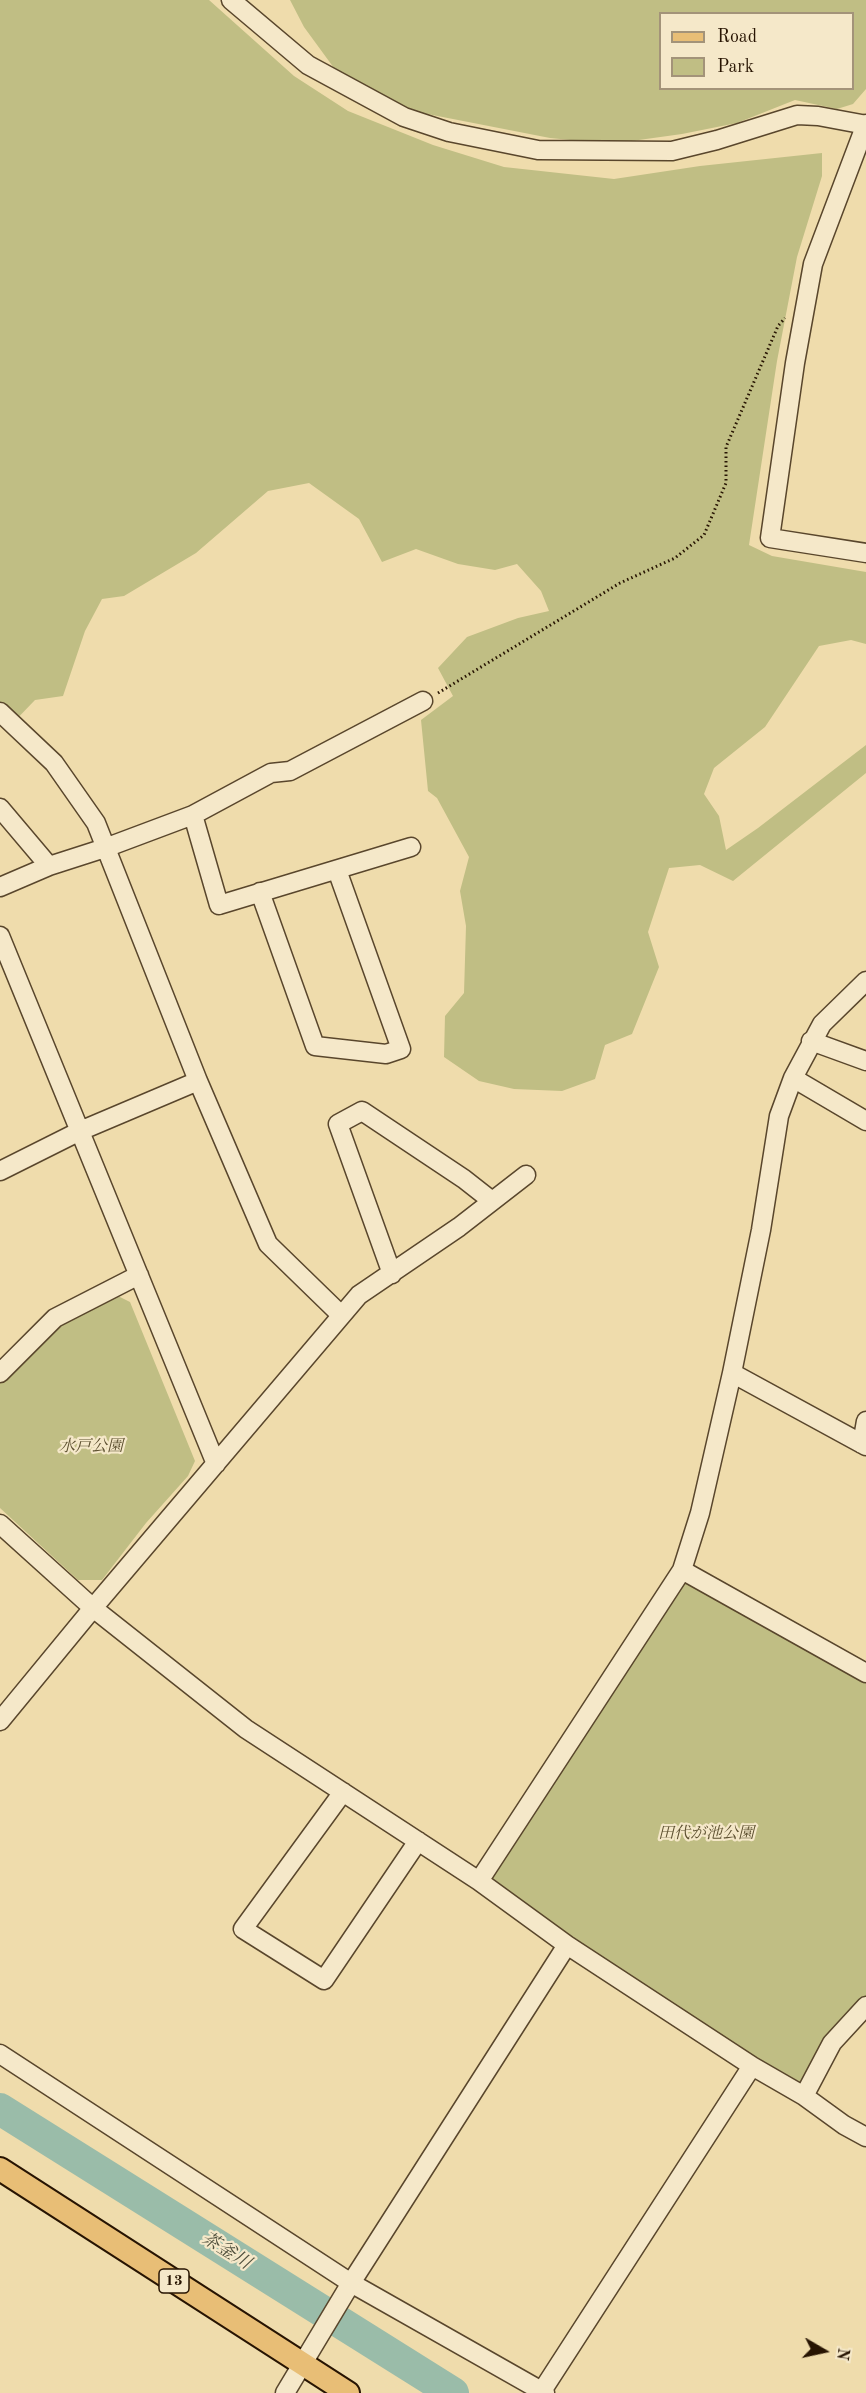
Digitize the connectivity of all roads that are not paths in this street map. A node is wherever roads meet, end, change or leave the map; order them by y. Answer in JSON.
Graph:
{"nodes":[{"id":1,"x":231,"y":0,"type":"edge"},
{"id":2,"x":866,"y":124,"type":"edge"},
{"id":3,"x":866,"y":553,"type":"edge"},
{"id":4,"x":423,"y":701,"type":"road end"},
{"id":5,"x":0,"y":712,"type":"edge"},
{"id":6,"x":0,"y":808,"type":"edge"},
{"id":7,"x":193,"y":815,"type":"junction"},
{"id":8,"x":411,"y":847,"type":"dead end"},
{"id":9,"x":105,"y":848,"type":"junction"},
{"id":10,"x":49,"y":866,"type":"junction"},
{"id":11,"x":337,"y":870,"type":"junction"},
{"id":12,"x":0,"y":887,"type":"edge"},
{"id":13,"x":260,"y":892,"type":"junction"},
{"id":14,"x":0,"y":936,"type":"edge"},
{"id":15,"x":866,"y":981,"type":"edge"},
{"id":16,"x":812,"y":1041,"type":"junction"},
{"id":17,"x":866,"y":1061,"type":"edge"},
{"id":18,"x":793,"y":1078,"type":"junction"},
{"id":19,"x":198,"y":1081,"type":"junction"},
{"id":20,"x":866,"y":1121,"type":"edge"},
{"id":21,"x":81,"y":1131,"type":"junction"},
{"id":22,"x":0,"y":1170,"type":"edge"},
{"id":23,"x":526,"y":1174,"type":"dead end"},
{"id":24,"x":492,"y":1201,"type":"junction"},
{"id":25,"x":392,"y":1274,"type":"junction"},
{"id":26,"x":139,"y":1275,"type":"junction"},
{"id":27,"x":341,"y":1315,"type":"junction"},
{"id":28,"x":0,"y":1373,"type":"edge"},
{"id":29,"x":732,"y":1373,"type":"junction"},
{"id":30,"x":866,"y":1422,"type":"edge"},
{"id":31,"x":864,"y":1445,"type":"edge"},
{"id":32,"x":216,"y":1464,"type":"junction"},
{"id":33,"x":0,"y":1524,"type":"edge"},
{"id":34,"x":682,"y":1570,"type":"junction"},
{"id":35,"x":93,"y":1608,"type":"junction"},
{"id":36,"x":866,"y":1673,"type":"edge"},
{"id":37,"x":0,"y":1721,"type":"edge"},
{"id":38,"x":343,"y":1792,"type":"junction"},
{"id":39,"x":418,"y":1841,"type":"junction"},
{"id":40,"x":479,"y":1881,"type":"junction"},
{"id":41,"x":567,"y":1945,"type":"junction"},
{"id":42,"x":866,"y":2006,"type":"edge"},
{"id":43,"x":859,"y":2023,"type":"edge"},
{"id":44,"x":0,"y":2054,"type":"edge"},
{"id":45,"x":752,"y":2066,"type":"junction"},
{"id":46,"x":804,"y":2096,"type":"junction"},
{"id":47,"x":866,"y":2137,"type":"edge"},
{"id":48,"x":0,"y":2169,"type":"edge"},
{"id":49,"x":347,"y":2290,"type":"junction"},
{"id":50,"x":303,"y":2364,"type":"junction"},
{"id":51,"x":543,"y":2392,"type":"edge"},
{"id":52,"x":285,"y":2393,"type":"edge"},
{"id":53,"x":348,"y":2393,"type":"edge"}],
"edges":[{"from":1,"to":2,"type":"street"},
{"from":2,"to":3,"type":"street"},
{"from":4,"to":7,"type":"street"},
{"from":5,"to":9,"type":"street"},
{"from":6,"to":10,"type":"street"},
{"from":7,"to":9,"type":"street"},
{"from":7,"to":13,"type":"street"},
{"from":8,"to":11,"type":"street"},
{"from":9,"to":10,"type":"street"},
{"from":9,"to":19,"type":"street"},
{"from":10,"to":12,"type":"street"},
{"from":11,"to":13,"type":"street"},
{"from":11,"to":13,"type":"street"},
{"from":14,"to":21,"type":"street"},
{"from":15,"to":16,"type":"street"},
{"from":16,"to":17,"type":"street"},
{"from":16,"to":18,"type":"street"},
{"from":18,"to":20,"type":"street"},
{"from":18,"to":29,"type":"street"},
{"from":19,"to":21,"type":"street"},
{"from":19,"to":27,"type":"street"},
{"from":21,"to":22,"type":"street"},
{"from":21,"to":26,"type":"street"},
{"from":23,"to":24,"type":"street"},
{"from":24,"to":25,"type":"street"},
{"from":24,"to":25,"type":"street"},
{"from":25,"to":27,"type":"street"},
{"from":26,"to":28,"type":"street"},
{"from":26,"to":32,"type":"street"},
{"from":27,"to":32,"type":"street"},
{"from":29,"to":31,"type":"street"},
{"from":29,"to":34,"type":"street"},
{"from":30,"to":31,"type":"street"},
{"from":32,"to":35,"type":"street"},
{"from":33,"to":35,"type":"street"},
{"from":34,"to":36,"type":"street"},
{"from":34,"to":40,"type":"street"},
{"from":35,"to":37,"type":"street"},
{"from":35,"to":38,"type":"street"},
{"from":38,"to":39,"type":"street"},
{"from":38,"to":39,"type":"street"},
{"from":39,"to":40,"type":"street"},
{"from":40,"to":41,"type":"street"},
{"from":41,"to":45,"type":"street"},
{"from":41,"to":49,"type":"street"},
{"from":42,"to":43,"type":"street"},
{"from":43,"to":46,"type":"street"},
{"from":44,"to":49,"type":"street"},
{"from":45,"to":46,"type":"street"},
{"from":45,"to":51,"type":"street"},
{"from":46,"to":47,"type":"street"},
{"from":48,"to":50,"type":"main road","number":"13"},
{"from":49,"to":50,"type":"street"},
{"from":49,"to":51,"type":"street"},
{"from":50,"to":52,"type":"street"},
{"from":50,"to":53,"type":"main road","number":"13"}]}
